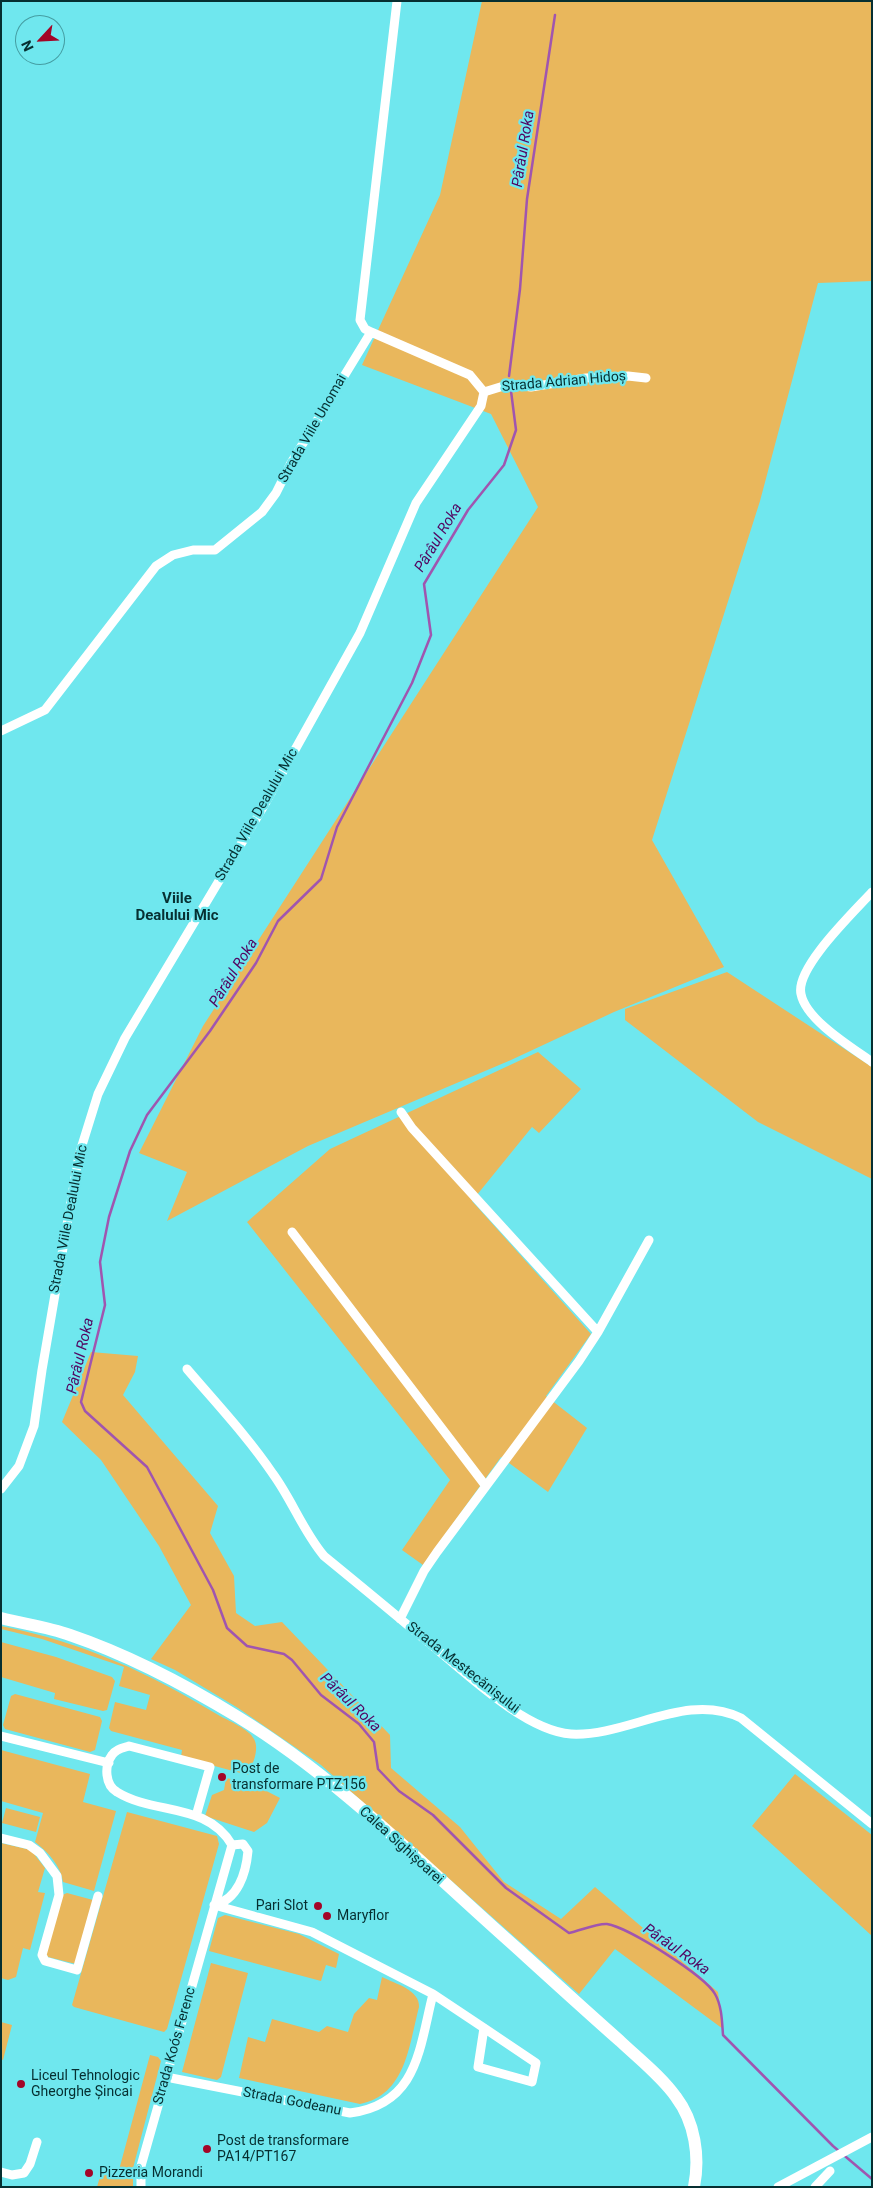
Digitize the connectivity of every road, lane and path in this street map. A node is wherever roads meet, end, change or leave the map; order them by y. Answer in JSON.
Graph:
{"nodes":[{"id":1,"x":397,"y":1,"type":"edge"},
{"id":2,"x":371,"y":332,"type":"junction"},
{"id":3,"x":646,"y":378,"type":"dead end"},
{"id":4,"x":484,"y":392,"type":"junction"},
{"id":5,"x":1,"y":731,"type":"edge"},
{"id":6,"x":872,"y":892,"type":"edge"},
{"id":7,"x":872,"y":1062,"type":"edge"},
{"id":8,"x":402,"y":1112,"type":"dead end"},
{"id":9,"x":292,"y":1232,"type":"dead end"},
{"id":10,"x":649,"y":1240,"type":"dead end"},
{"id":11,"x":598,"y":1332,"type":"junction"},
{"id":12,"x":187,"y":1369,"type":"dead end"},
{"id":13,"x":486,"y":1485,"type":"junction"},
{"id":14,"x":1,"y":1489,"type":"edge"},
{"id":15,"x":1,"y":1618,"type":"edge"},
{"id":16,"x":400,"y":1619,"type":"junction"},
{"id":17,"x":1,"y":1736,"type":"edge"},
{"id":18,"x":109,"y":1763,"type":"junction"},
{"id":19,"x":196,"y":1816,"type":"junction"},
{"id":20,"x":872,"y":1824,"type":"edge"},
{"id":21,"x":1,"y":1838,"type":"edge"},
{"id":22,"x":232,"y":1845,"type":"junction"},
{"id":23,"x":98,"y":1896,"type":"dead end"},
{"id":24,"x":214,"y":1905,"type":"junction"},
{"id":25,"x":433,"y":1994,"type":"junction"},
{"id":26,"x":484,"y":2028,"type":"junction"},
{"id":27,"x":166,"y":2077,"type":"junction"},
{"id":28,"x":872,"y":2136,"type":"edge"},
{"id":29,"x":37,"y":2142,"type":"dead end"},
{"id":30,"x":830,"y":2171,"type":"dead end"},
{"id":31,"x":1,"y":2172,"type":"edge"},
{"id":32,"x":794,"y":2183,"type":"edge"},
{"id":33,"x":141,"y":2187,"type":"edge"},
{"id":34,"x":694,"y":2187,"type":"edge"},
{"id":35,"x":778,"y":2187,"type":"edge"},
{"id":36,"x":815,"y":2187,"type":"edge"}],
"edges":[{"from":1,"to":2,"type":"street"},
{"from":2,"to":4,"type":"street"},
{"from":2,"to":5,"type":"street","name":"Strada Viile Unomai"},
{"from":3,"to":4,"type":"street","name":"Strada Adrian Hidoș"},
{"from":4,"to":14,"type":"street","name":"Strada Viile Dealului Mic"},
{"from":6,"to":7,"type":"street"},
{"from":8,"to":11,"type":"street"},
{"from":9,"to":13,"type":"street"},
{"from":10,"to":11,"type":"street"},
{"from":11,"to":13,"type":"street"},
{"from":12,"to":16,"type":"street","name":"Strada Mestecănișului"},
{"from":13,"to":16,"type":"street"},
{"from":15,"to":34,"type":"main road","name":"Calea Sighișoarei"},
{"from":16,"to":20,"type":"street","name":"Strada Mestecănișului"},
{"from":17,"to":18,"type":"street"},
{"from":18,"to":19,"type":"street"},
{"from":18,"to":19,"type":"street"},
{"from":19,"to":22,"type":"street"},
{"from":21,"to":23,"type":"street"},
{"from":22,"to":24,"type":"street","name":"Strada Koós Ferenc"},
{"from":22,"to":24,"type":"street"},
{"from":24,"to":25,"type":"street"},
{"from":24,"to":27,"type":"street","name":"Strada Koós Ferenc"},
{"from":25,"to":26,"type":"street"},
{"from":25,"to":27,"type":"street","name":"Strada Godeanu"},
{"from":26,"to":26,"type":"street"},
{"from":27,"to":33,"type":"street","name":"Strada Koós Ferenc"},
{"from":28,"to":32,"type":"street"},
{"from":29,"to":31,"type":"street"},
{"from":30,"to":36,"type":"street"},
{"from":32,"to":35,"type":"street"}]}
